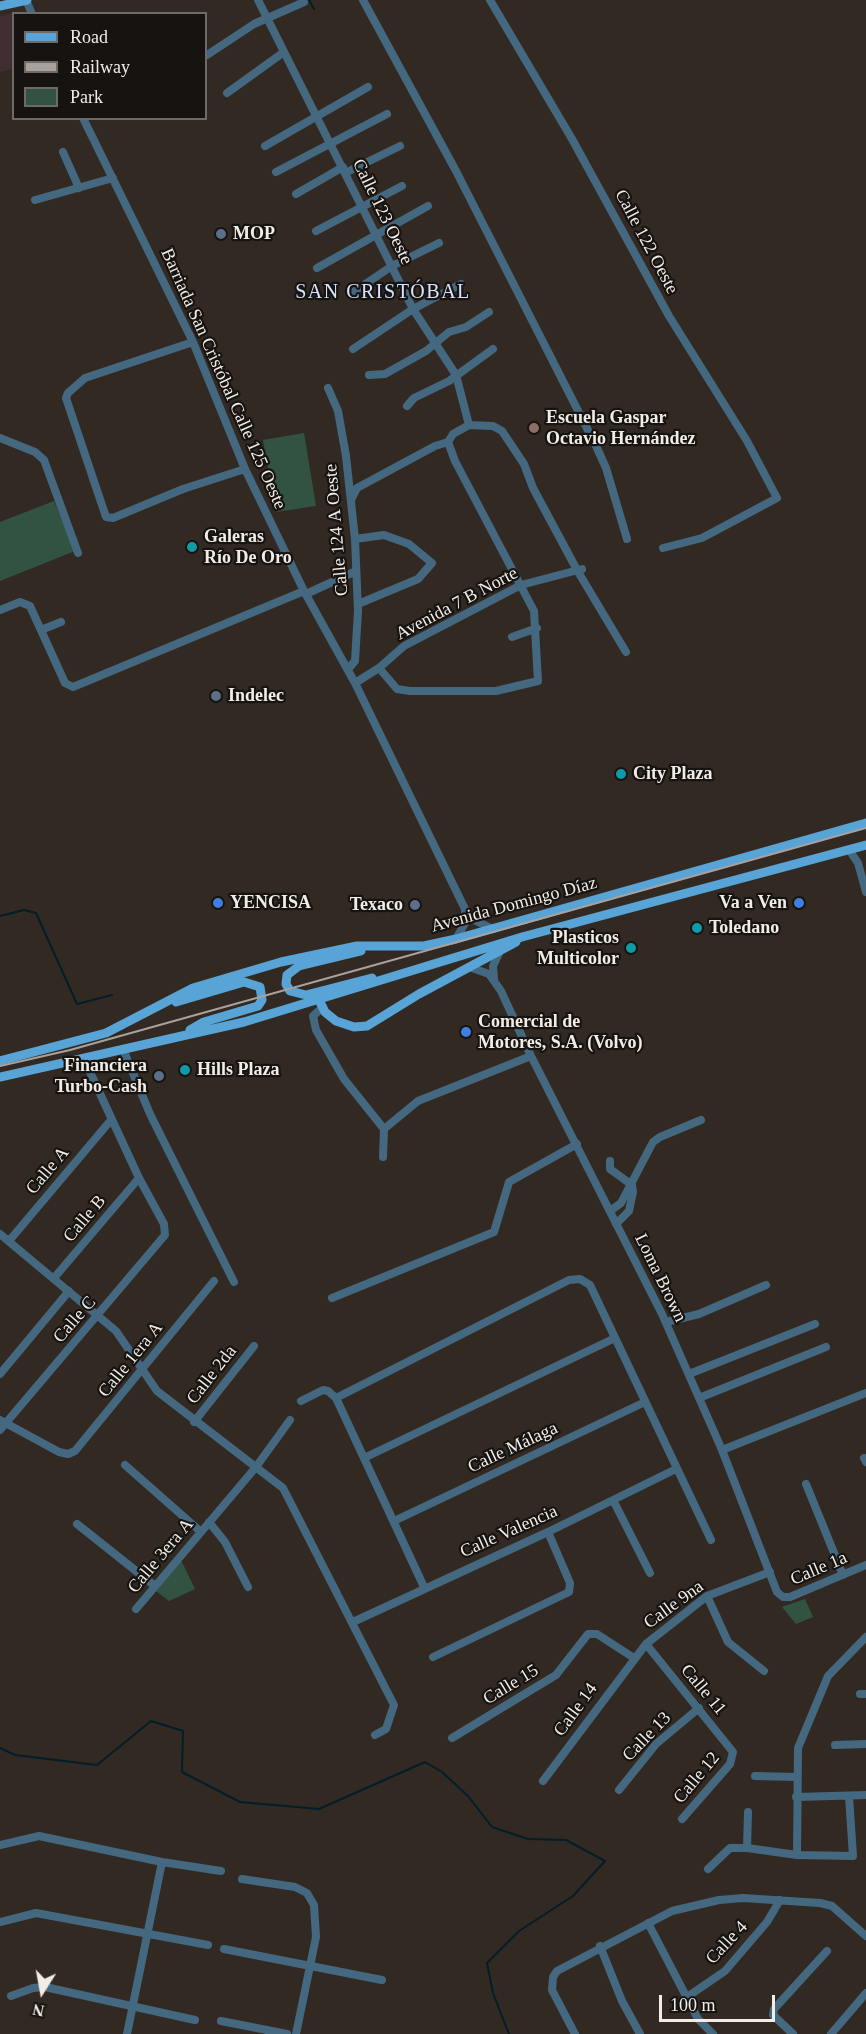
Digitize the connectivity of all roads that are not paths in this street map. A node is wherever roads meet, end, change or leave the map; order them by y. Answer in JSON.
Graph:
{"nodes":[{"id":1,"x":26,"y":0,"type":"edge"},
{"id":2,"x":258,"y":0,"type":"edge"},
{"id":3,"x":363,"y":0,"type":"edge"},
{"id":4,"x":490,"y":0,"type":"edge"},
{"id":5,"x":304,"y":2,"type":"dead end"},
{"id":6,"x":0,"y":6,"type":"edge"},
{"id":7,"x":267,"y":18,"type":"junction"},
{"id":8,"x":284,"y":52,"type":"junction"},
{"id":9,"x":207,"y":55,"type":"dead end"},
{"id":10,"x":368,"y":87,"type":"dead end"},
{"id":11,"x":227,"y":93,"type":"dead end"},
{"id":12,"x":387,"y":114,"type":"dead end"},
{"id":13,"x":316,"y":116,"type":"junction"},
{"id":14,"x":84,"y":120,"type":"edge"},
{"id":15,"x":330,"y":142,"type":"junction"},
{"id":16,"x":265,"y":146,"type":"dead end"},
{"id":17,"x":400,"y":146,"type":"dead end"},
{"id":18,"x":63,"y":152,"type":"dead end"},
{"id":19,"x":345,"y":170,"type":"junction"},
{"id":20,"x":276,"y":172,"type":"dead end"},
{"id":21,"x":113,"y":178,"type":"junction"},
{"id":22,"x":402,"y":186,"type":"dead end"},
{"id":23,"x":79,"y":188,"type":"junction"},
{"id":24,"x":296,"y":194,"type":"dead end"},
{"id":25,"x":35,"y":200,"type":"dead end"},
{"id":26,"x":428,"y":206,"type":"dead end"},
{"id":27,"x":361,"y":207,"type":"junction"},
{"id":28,"x":316,"y":231,"type":"dead end"},
{"id":29,"x":376,"y":235,"type":"junction"},
{"id":30,"x":439,"y":243,"type":"dead end"},
{"id":31,"x":392,"y":266,"type":"junction"},
{"id":32,"x":317,"y":268,"type":"dead end"},
{"id":33,"x":461,"y":284,"type":"dead end"},
{"id":34,"x":352,"y":293,"type":"dead end"},
{"id":35,"x":413,"y":309,"type":"junction"},
{"id":36,"x":489,"y":312,"type":"dead end"},
{"id":37,"x":193,"y":342,"type":"junction"},
{"id":38,"x":435,"y":344,"type":"junction"},
{"id":39,"x":352,"y":349,"type":"dead end"},
{"id":40,"x":493,"y":350,"type":"dead end"},
{"id":41,"x":369,"y":375,"type":"dead end"},
{"id":42,"x":456,"y":375,"type":"junction"},
{"id":43,"x":328,"y":388,"type":"dead end"},
{"id":44,"x":406,"y":406,"type":"dead end"},
{"id":45,"x":469,"y":425,"type":"junction"},
{"id":46,"x":0,"y":438,"type":"edge"},
{"id":47,"x":448,"y":442,"type":"junction"},
{"id":48,"x":245,"y":469,"type":"junction"},
{"id":49,"x":350,"y":502,"type":"junction"},
{"id":50,"x":355,"y":539,"type":"junction"},
{"id":51,"x":627,"y":539,"type":"dead end"},
{"id":52,"x":663,"y":548,"type":"dead end"},
{"id":53,"x":78,"y":553,"type":"dead end"},
{"id":54,"x":579,"y":569,"type":"junction"},
{"id":55,"x":356,"y":571,"type":"junction"},
{"id":56,"x":521,"y":585,"type":"junction"},
{"id":57,"x":305,"y":592,"type":"junction"},
{"id":58,"x":358,"y":604,"type":"junction"},
{"id":59,"x":0,"y":610,"type":"edge"},
{"id":60,"x":61,"y":622,"type":"dead end"},
{"id":61,"x":537,"y":628,"type":"junction"},
{"id":62,"x":41,"y":630,"type":"junction"},
{"id":63,"x":512,"y":637,"type":"dead end"},
{"id":64,"x":626,"y":652,"type":"dead end"},
{"id":65,"x":379,"y":668,"type":"junction"},
{"id":66,"x":348,"y":669,"type":"junction"},
{"id":67,"x":355,"y":683,"type":"junction"},
{"id":68,"x":866,"y":823,"type":"edge"},
{"id":69,"x":866,"y":845,"type":"edge"},
{"id":70,"x":849,"y":850,"type":"junction"},
{"id":71,"x":866,"y":892,"type":"edge"},
{"id":72,"x":465,"y":909,"type":"junction"},
{"id":73,"x":494,"y":929,"type":"junction"},
{"id":74,"x":522,"y":937,"type":"junction"},
{"id":75,"x":456,"y":939,"type":"junction"},
{"id":76,"x":387,"y":945,"type":"junction"},
{"id":77,"x":499,"y":953,"type":"junction"},
{"id":78,"x":471,"y":968,"type":"junction"},
{"id":79,"x":414,"y":970,"type":"junction"},
{"id":80,"x":494,"y":979,"type":"junction"},
{"id":81,"x":321,"y":1004,"type":"junction"},
{"id":82,"x":153,"y":1010,"type":"junction"},
{"id":83,"x":180,"y":1035,"type":"junction"},
{"id":84,"x":120,"y":1049,"type":"junction"},
{"id":85,"x":531,"y":1056,"type":"junction"},
{"id":86,"x":84,"y":1059,"type":"junction"},
{"id":87,"x":0,"y":1061,"type":"edge"},
{"id":88,"x":0,"y":1077,"type":"edge"},
{"id":89,"x":111,"y":1120,"type":"junction"},
{"id":90,"x":702,"y":1120,"type":"dead end"},
{"id":91,"x":384,"y":1130,"type":"junction"},
{"id":92,"x":577,"y":1144,"type":"junction"},
{"id":93,"x":383,"y":1157,"type":"dead end"},
{"id":94,"x":610,"y":1161,"type":"dead end"},
{"id":95,"x":139,"y":1178,"type":"junction"},
{"id":96,"x":632,"y":1185,"type":"junction"},
{"id":97,"x":609,"y":1211,"type":"junction"},
{"id":98,"x":616,"y":1224,"type":"junction"},
{"id":99,"x":0,"y":1234,"type":"edge"},
{"id":100,"x":9,"y":1241,"type":"junction"},
{"id":101,"x":54,"y":1278,"type":"junction"},
{"id":102,"x":214,"y":1281,"type":"dead end"},
{"id":103,"x":234,"y":1282,"type":"dead end"},
{"id":104,"x":766,"y":1285,"type":"dead end"},
{"id":105,"x":69,"y":1291,"type":"junction"},
{"id":106,"x":333,"y":1298,"type":"dead end"},
{"id":107,"x":99,"y":1315,"type":"junction"},
{"id":108,"x":666,"y":1322,"type":"junction"},
{"id":109,"x":815,"y":1324,"type":"dead end"},
{"id":110,"x":615,"y":1338,"type":"junction"},
{"id":111,"x":254,"y":1346,"type":"dead end"},
{"id":112,"x":826,"y":1347,"type":"dead end"},
{"id":113,"x":142,"y":1371,"type":"junction"},
{"id":114,"x":0,"y":1374,"type":"edge"},
{"id":115,"x":689,"y":1374,"type":"junction"},
{"id":116,"x":866,"y":1393,"type":"edge"},
{"id":117,"x":336,"y":1398,"type":"junction"},
{"id":118,"x":699,"y":1398,"type":"junction"},
{"id":119,"x":301,"y":1401,"type":"dead end"},
{"id":120,"x":645,"y":1402,"type":"junction"},
{"id":121,"x":290,"y":1420,"type":"dead end"},
{"id":122,"x":194,"y":1422,"type":"junction"},
{"id":123,"x":2,"y":1424,"type":"edge"},
{"id":124,"x":722,"y":1450,"type":"junction"},
{"id":125,"x":364,"y":1458,"type":"junction"},
{"id":126,"x":125,"y":1465,"type":"dead end"},
{"id":127,"x":256,"y":1467,"type":"junction"},
{"id":128,"x":676,"y":1468,"type":"junction"},
{"id":129,"x":806,"y":1484,"type":"dead end"},
{"id":130,"x":613,"y":1500,"type":"junction"},
{"id":131,"x":393,"y":1521,"type":"junction"},
{"id":132,"x":209,"y":1522,"type":"junction"},
{"id":133,"x":77,"y":1524,"type":"dead end"},
{"id":134,"x":201,"y":1532,"type":"junction"},
{"id":135,"x":548,"y":1532,"type":"junction"},
{"id":136,"x":711,"y":1540,"type":"dead end"},
{"id":137,"x":866,"y":1565,"type":"edge"},
{"id":138,"x":770,"y":1572,"type":"junction"},
{"id":139,"x":650,"y":1573,"type":"dead end"},
{"id":140,"x":843,"y":1575,"type":"junction"},
{"id":141,"x":155,"y":1586,"type":"junction"},
{"id":142,"x":248,"y":1587,"type":"dead end"},
{"id":143,"x":424,"y":1587,"type":"junction"},
{"id":144,"x":707,"y":1596,"type":"junction"},
{"id":145,"x":783,"y":1597,"type":"joint"},
{"id":146,"x":136,"y":1609,"type":"dead end"},
{"id":147,"x":354,"y":1622,"type":"junction"},
{"id":148,"x":866,"y":1637,"type":"edge"},
{"id":149,"x":646,"y":1644,"type":"junction"},
{"id":150,"x":433,"y":1657,"type":"dead end"},
{"id":151,"x":634,"y":1658,"type":"junction"},
{"id":152,"x":764,"y":1671,"type":"dead end"},
{"id":153,"x":699,"y":1708,"type":"junction"},
{"id":154,"x":375,"y":1735,"type":"dead end"},
{"id":155,"x":452,"y":1738,"type":"dead end"},
{"id":156,"x":866,"y":1744,"type":"edge"},
{"id":157,"x":835,"y":1745,"type":"dead end"},
{"id":158,"x":734,"y":1756,"type":"joint"},
{"id":159,"x":755,"y":1776,"type":"dead end"},
{"id":160,"x":796,"y":1777,"type":"junction"},
{"id":161,"x":543,"y":1781,"type":"dead end"},
{"id":162,"x":619,"y":1790,"type":"dead end"},
{"id":163,"x":866,"y":1795,"type":"edge"},
{"id":164,"x":849,"y":1796,"type":"junction"},
{"id":165,"x":796,"y":1797,"type":"junction"},
{"id":166,"x":748,"y":1812,"type":"dead end"},
{"id":167,"x":682,"y":1819,"type":"dead end"},
{"id":168,"x":0,"y":1845,"type":"edge"},
{"id":169,"x":747,"y":1848,"type":"junction"},
{"id":170,"x":797,"y":1855,"type":"junction"},
{"id":171,"x":162,"y":1862,"type":"junction"},
{"id":172,"x":708,"y":1869,"type":"dead end"},
{"id":173,"x":221,"y":1870,"type":"dead end"},
{"id":174,"x":242,"y":1879,"type":"dead end"},
{"id":175,"x":780,"y":1900,"type":"junction"},
{"id":176,"x":0,"y":1922,"type":"edge"},
{"id":177,"x":648,"y":1923,"type":"junction"},
{"id":178,"x":147,"y":1933,"type":"junction"},
{"id":179,"x":866,"y":1936,"type":"edge"},
{"id":180,"x":208,"y":1945,"type":"dead end"},
{"id":181,"x":600,"y":1946,"type":"junction"},
{"id":182,"x":224,"y":1949,"type":"dead end"},
{"id":183,"x":826,"y":1951,"type":"dead end"},
{"id":184,"x":310,"y":1965,"type":"junction"},
{"id":185,"x":382,"y":1980,"type":"dead end"},
{"id":186,"x":866,"y":1993,"type":"edge"},
{"id":187,"x":11,"y":1996,"type":"dead end"},
{"id":188,"x":687,"y":1997,"type":"junction"},
{"id":189,"x":132,"y":2004,"type":"junction"},
{"id":190,"x":195,"y":2020,"type":"dead end"},
{"id":191,"x":221,"y":2021,"type":"dead end"},
{"id":192,"x":126,"y":2034,"type":"edge"},
{"id":193,"x":286,"y":2034,"type":"edge"},
{"id":194,"x":296,"y":2034,"type":"edge"},
{"id":195,"x":575,"y":2034,"type":"edge"},
{"id":196,"x":640,"y":2034,"type":"edge"},
{"id":197,"x":714,"y":2034,"type":"edge"},
{"id":198,"x":793,"y":2034,"type":"edge"},
{"id":199,"x":831,"y":2034,"type":"edge"}],
"edges":[{"from":1,"to":6,"type":"main road"},
{"from":2,"to":7,"type":"street","name":"Calle 123 Oeste"},
{"from":3,"to":51,"type":"street"},
{"from":4,"to":52,"type":"street","name":"Calle 122 Oeste"},
{"from":5,"to":7,"type":"street"},
{"from":7,"to":8,"type":"street","name":"Calle 123 Oeste"},
{"from":7,"to":9,"type":"street"},
{"from":8,"to":11,"type":"street"},
{"from":8,"to":13,"type":"street","name":"Calle 123 Oeste"},
{"from":10,"to":13,"type":"street"},
{"from":12,"to":15,"type":"street"},
{"from":13,"to":15,"type":"street","name":"Calle 123 Oeste"},
{"from":13,"to":16,"type":"street"},
{"from":14,"to":21,"type":"street","name":"Barriada San Cristóbal Calle 125 Oeste"},
{"from":15,"to":19,"type":"street","name":"Calle 123 Oeste"},
{"from":15,"to":20,"type":"street"},
{"from":17,"to":19,"type":"street"},
{"from":18,"to":23,"type":"street"},
{"from":19,"to":24,"type":"street"},
{"from":19,"to":27,"type":"street","name":"Calle 123 Oeste"},
{"from":21,"to":23,"type":"street"},
{"from":21,"to":37,"type":"street","name":"Barriada San Cristóbal Calle 125 Oeste"},
{"from":22,"to":27,"type":"street"},
{"from":23,"to":25,"type":"street"},
{"from":26,"to":29,"type":"street"},
{"from":27,"to":28,"type":"street"},
{"from":27,"to":29,"type":"street","name":"Calle 123 Oeste"},
{"from":29,"to":31,"type":"street","name":"Calle 123 Oeste"},
{"from":29,"to":32,"type":"street"},
{"from":30,"to":31,"type":"street"},
{"from":31,"to":34,"type":"street"},
{"from":31,"to":35,"type":"street","name":"Calle 123 Oeste"},
{"from":33,"to":35,"type":"street"},
{"from":35,"to":38,"type":"street","name":"Calle 123 Oeste"},
{"from":35,"to":39,"type":"street"},
{"from":36,"to":38,"type":"street"},
{"from":37,"to":48,"type":"street","name":"Barriada San Cristóbal Calle 125 Oeste"},
{"from":37,"to":48,"type":"street"},
{"from":38,"to":41,"type":"street"},
{"from":38,"to":42,"type":"street","name":"Calle 123 Oeste"},
{"from":40,"to":42,"type":"street"},
{"from":42,"to":44,"type":"street"},
{"from":42,"to":45,"type":"street","name":"Calle 123 Oeste"},
{"from":43,"to":49,"type":"street","name":"Calle 124 A Oeste"},
{"from":45,"to":47,"type":"street"},
{"from":45,"to":54,"type":"street"},
{"from":46,"to":53,"type":"street"},
{"from":47,"to":49,"type":"street"},
{"from":47,"to":56,"type":"street"},
{"from":48,"to":57,"type":"street","name":"Barriada San Cristóbal Calle 125 Oeste"},
{"from":49,"to":50,"type":"street","name":"Calle 124 A Oeste"},
{"from":50,"to":55,"type":"street","name":"Calle 124 A Oeste"},
{"from":50,"to":58,"type":"street"},
{"from":54,"to":56,"type":"street","name":"Avenida 7 B Norte"},
{"from":54,"to":64,"type":"street"},
{"from":55,"to":57,"type":"street"},
{"from":55,"to":58,"type":"street","name":"Calle 124 A Oeste"},
{"from":56,"to":61,"type":"street"},
{"from":56,"to":65,"type":"street","name":"Avenida 7 B Norte"},
{"from":57,"to":62,"type":"street"},
{"from":57,"to":66,"type":"street","name":"Barriada San Cristóbal Calle 125 Oeste"},
{"from":58,"to":66,"type":"street","name":"Calle 124 A Oeste"},
{"from":59,"to":62,"type":"street"},
{"from":60,"to":62,"type":"street"},
{"from":61,"to":63,"type":"street"},
{"from":61,"to":65,"type":"street"},
{"from":65,"to":67,"type":"street","name":"Avenida 7 B Norte"},
{"from":66,"to":67,"type":"street","name":"Barriada San Cristóbal Calle 125 Oeste"},
{"from":67,"to":72,"type":"street","name":"Barriada San Cristóbal Calle 125 Oeste"},
{"from":68,"to":73,"type":"main road","name":"Avenida Domingo Díaz"},
{"from":69,"to":70,"type":"main road","name":"Avenida Domingo Díaz"},
{"from":70,"to":71,"type":"street"},
{"from":70,"to":74,"type":"main road","name":"Avenida Domingo Díaz"},
{"from":72,"to":73,"type":"street","name":"Barriada San Cristóbal Calle 125 Oeste"},
{"from":72,"to":75,"type":"street"},
{"from":73,"to":75,"type":"main road","name":"Avenida Domingo Díaz"},
{"from":74,"to":77,"type":"main road"},
{"from":74,"to":79,"type":"main road","name":"Avenida Domingo Díaz"},
{"from":75,"to":76,"type":"main road","name":"Avenida Domingo Díaz"},
{"from":76,"to":79,"type":"main road"},
{"from":76,"to":82,"type":"main road","name":"Avenida Domingo Díaz"},
{"from":77,"to":78,"type":"main road"},
{"from":77,"to":80,"type":"street"},
{"from":78,"to":80,"type":"street"},
{"from":78,"to":81,"type":"main road"},
{"from":79,"to":81,"type":"main road","name":"Avenida Domingo Díaz"},
{"from":80,"to":85,"type":"street","name":"Loma Brown"},
{"from":81,"to":83,"type":"main road","name":"Avenida Domingo Díaz"},
{"from":81,"to":91,"type":"street"},
{"from":82,"to":83,"type":"main road"},
{"from":82,"to":87,"type":"main road","name":"Avenida Domingo Díaz"},
{"from":83,"to":84,"type":"main road","name":"Avenida Domingo Díaz"},
{"from":84,"to":86,"type":"main road","name":"Avenida Domingo Díaz"},
{"from":84,"to":103,"type":"street"},
{"from":85,"to":91,"type":"street"},
{"from":85,"to":92,"type":"street","name":"Loma Brown"},
{"from":86,"to":88,"type":"main road","name":"Avenida Domingo Díaz"},
{"from":86,"to":89,"type":"street"},
{"from":89,"to":95,"type":"street"},
{"from":89,"to":100,"type":"street","name":"Calle A"},
{"from":90,"to":96,"type":"street"},
{"from":91,"to":93,"type":"street"},
{"from":92,"to":97,"type":"street","name":"Loma Brown"},
{"from":92,"to":106,"type":"street"},
{"from":94,"to":96,"type":"street"},
{"from":95,"to":101,"type":"street","name":"Calle B"},
{"from":95,"to":107,"type":"street","name":"Calle C"},
{"from":96,"to":97,"type":"street"},
{"from":96,"to":98,"type":"street"},
{"from":97,"to":98,"type":"street","name":"Loma Brown"},
{"from":98,"to":108,"type":"street","name":"Loma Brown"},
{"from":99,"to":100,"type":"street"},
{"from":100,"to":101,"type":"street"},
{"from":101,"to":105,"type":"street"},
{"from":102,"to":113,"type":"street","name":"Calle 1era A"},
{"from":104,"to":108,"type":"street"},
{"from":105,"to":107,"type":"street"},
{"from":105,"to":114,"type":"street"},
{"from":107,"to":113,"type":"street"},
{"from":107,"to":123,"type":"street","name":"Calle C"},
{"from":108,"to":115,"type":"street","name":"Loma Brown"},
{"from":109,"to":115,"type":"street"},
{"from":110,"to":117,"type":"street"},
{"from":110,"to":120,"type":"street"},
{"from":110,"to":125,"type":"street"},
{"from":111,"to":122,"type":"street","name":"Calle 2da"},
{"from":112,"to":118,"type":"street"},
{"from":113,"to":122,"type":"street"},
{"from":113,"to":123,"type":"street","name":"Calle 1era A"},
{"from":115,"to":118,"type":"street","name":"Loma Brown"},
{"from":116,"to":124,"type":"street"},
{"from":117,"to":119,"type":"street"},
{"from":117,"to":125,"type":"street"},
{"from":118,"to":124,"type":"street","name":"Loma Brown"},
{"from":120,"to":128,"type":"street"},
{"from":120,"to":131,"type":"street","name":"Calle Málaga"},
{"from":121,"to":127,"type":"street","name":"Calle 3era A"},
{"from":122,"to":127,"type":"street"},
{"from":124,"to":138,"type":"street","name":"Loma Brown"},
{"from":125,"to":131,"type":"street"},
{"from":126,"to":134,"type":"street"},
{"from":127,"to":132,"type":"street","name":"Calle 3era A"},
{"from":127,"to":147,"type":"street"},
{"from":128,"to":130,"type":"street","name":"Calle Valencia"},
{"from":128,"to":136,"type":"street"},
{"from":129,"to":140,"type":"street"},
{"from":130,"to":135,"type":"street","name":"Calle Valencia"},
{"from":130,"to":139,"type":"street"},
{"from":131,"to":143,"type":"street"},
{"from":132,"to":134,"type":"street","name":"Calle 3era A"},
{"from":132,"to":142,"type":"street","name":"Calle 3era A"},
{"from":133,"to":141,"type":"street"},
{"from":134,"to":141,"type":"street","name":"Calle 3era A"},
{"from":135,"to":143,"type":"street","name":"Calle Valencia"},
{"from":135,"to":150,"type":"street"},
{"from":137,"to":140,"type":"street","name":"Calle 1a"},
{"from":138,"to":144,"type":"street","name":"Calle 9na"},
{"from":138,"to":145,"type":"street","name":"Loma Brown"},
{"from":140,"to":145,"type":"street","name":"Calle 1a"},
{"from":141,"to":146,"type":"street","name":"Calle 3era A"},
{"from":143,"to":147,"type":"street","name":"Calle Valencia"},
{"from":144,"to":149,"type":"street","name":"Calle 9na"},
{"from":144,"to":152,"type":"street"},
{"from":147,"to":154,"type":"street"},
{"from":148,"to":160,"type":"street"},
{"from":149,"to":151,"type":"street","name":"Calle 9na"},
{"from":149,"to":153,"type":"street","name":"Calle 11"},
{"from":151,"to":155,"type":"street","name":"Calle 15"},
{"from":151,"to":161,"type":"street","name":"Calle 14"},
{"from":153,"to":158,"type":"street","name":"Calle 11"},
{"from":153,"to":162,"type":"street","name":"Calle 13"},
{"from":156,"to":157,"type":"street"},
{"from":158,"to":167,"type":"street","name":"Calle 12"},
{"from":159,"to":160,"type":"street"},
{"from":160,"to":165,"type":"street"},
{"from":163,"to":164,"type":"street"},
{"from":164,"to":165,"type":"street"},
{"from":164,"to":170,"type":"street"},
{"from":165,"to":170,"type":"street"},
{"from":166,"to":169,"type":"street"},
{"from":168,"to":171,"type":"street"},
{"from":169,"to":170,"type":"street"},
{"from":169,"to":172,"type":"street"},
{"from":171,"to":173,"type":"street"},
{"from":171,"to":178,"type":"street"},
{"from":174,"to":184,"type":"street"},
{"from":175,"to":177,"type":"street"},
{"from":175,"to":179,"type":"street"},
{"from":175,"to":188,"type":"street","name":"Calle 4"},
{"from":176,"to":178,"type":"street"},
{"from":177,"to":181,"type":"street"},
{"from":177,"to":188,"type":"street"},
{"from":178,"to":180,"type":"street"},
{"from":178,"to":189,"type":"street"},
{"from":181,"to":195,"type":"street"},
{"from":181,"to":196,"type":"street"},
{"from":182,"to":184,"type":"street"},
{"from":183,"to":198,"type":"street"},
{"from":184,"to":185,"type":"street"},
{"from":184,"to":194,"type":"street"},
{"from":186,"to":199,"type":"street"},
{"from":187,"to":189,"type":"street"},
{"from":188,"to":197,"type":"street"},
{"from":189,"to":190,"type":"street"},
{"from":189,"to":192,"type":"street"},
{"from":191,"to":193,"type":"street"}]}
